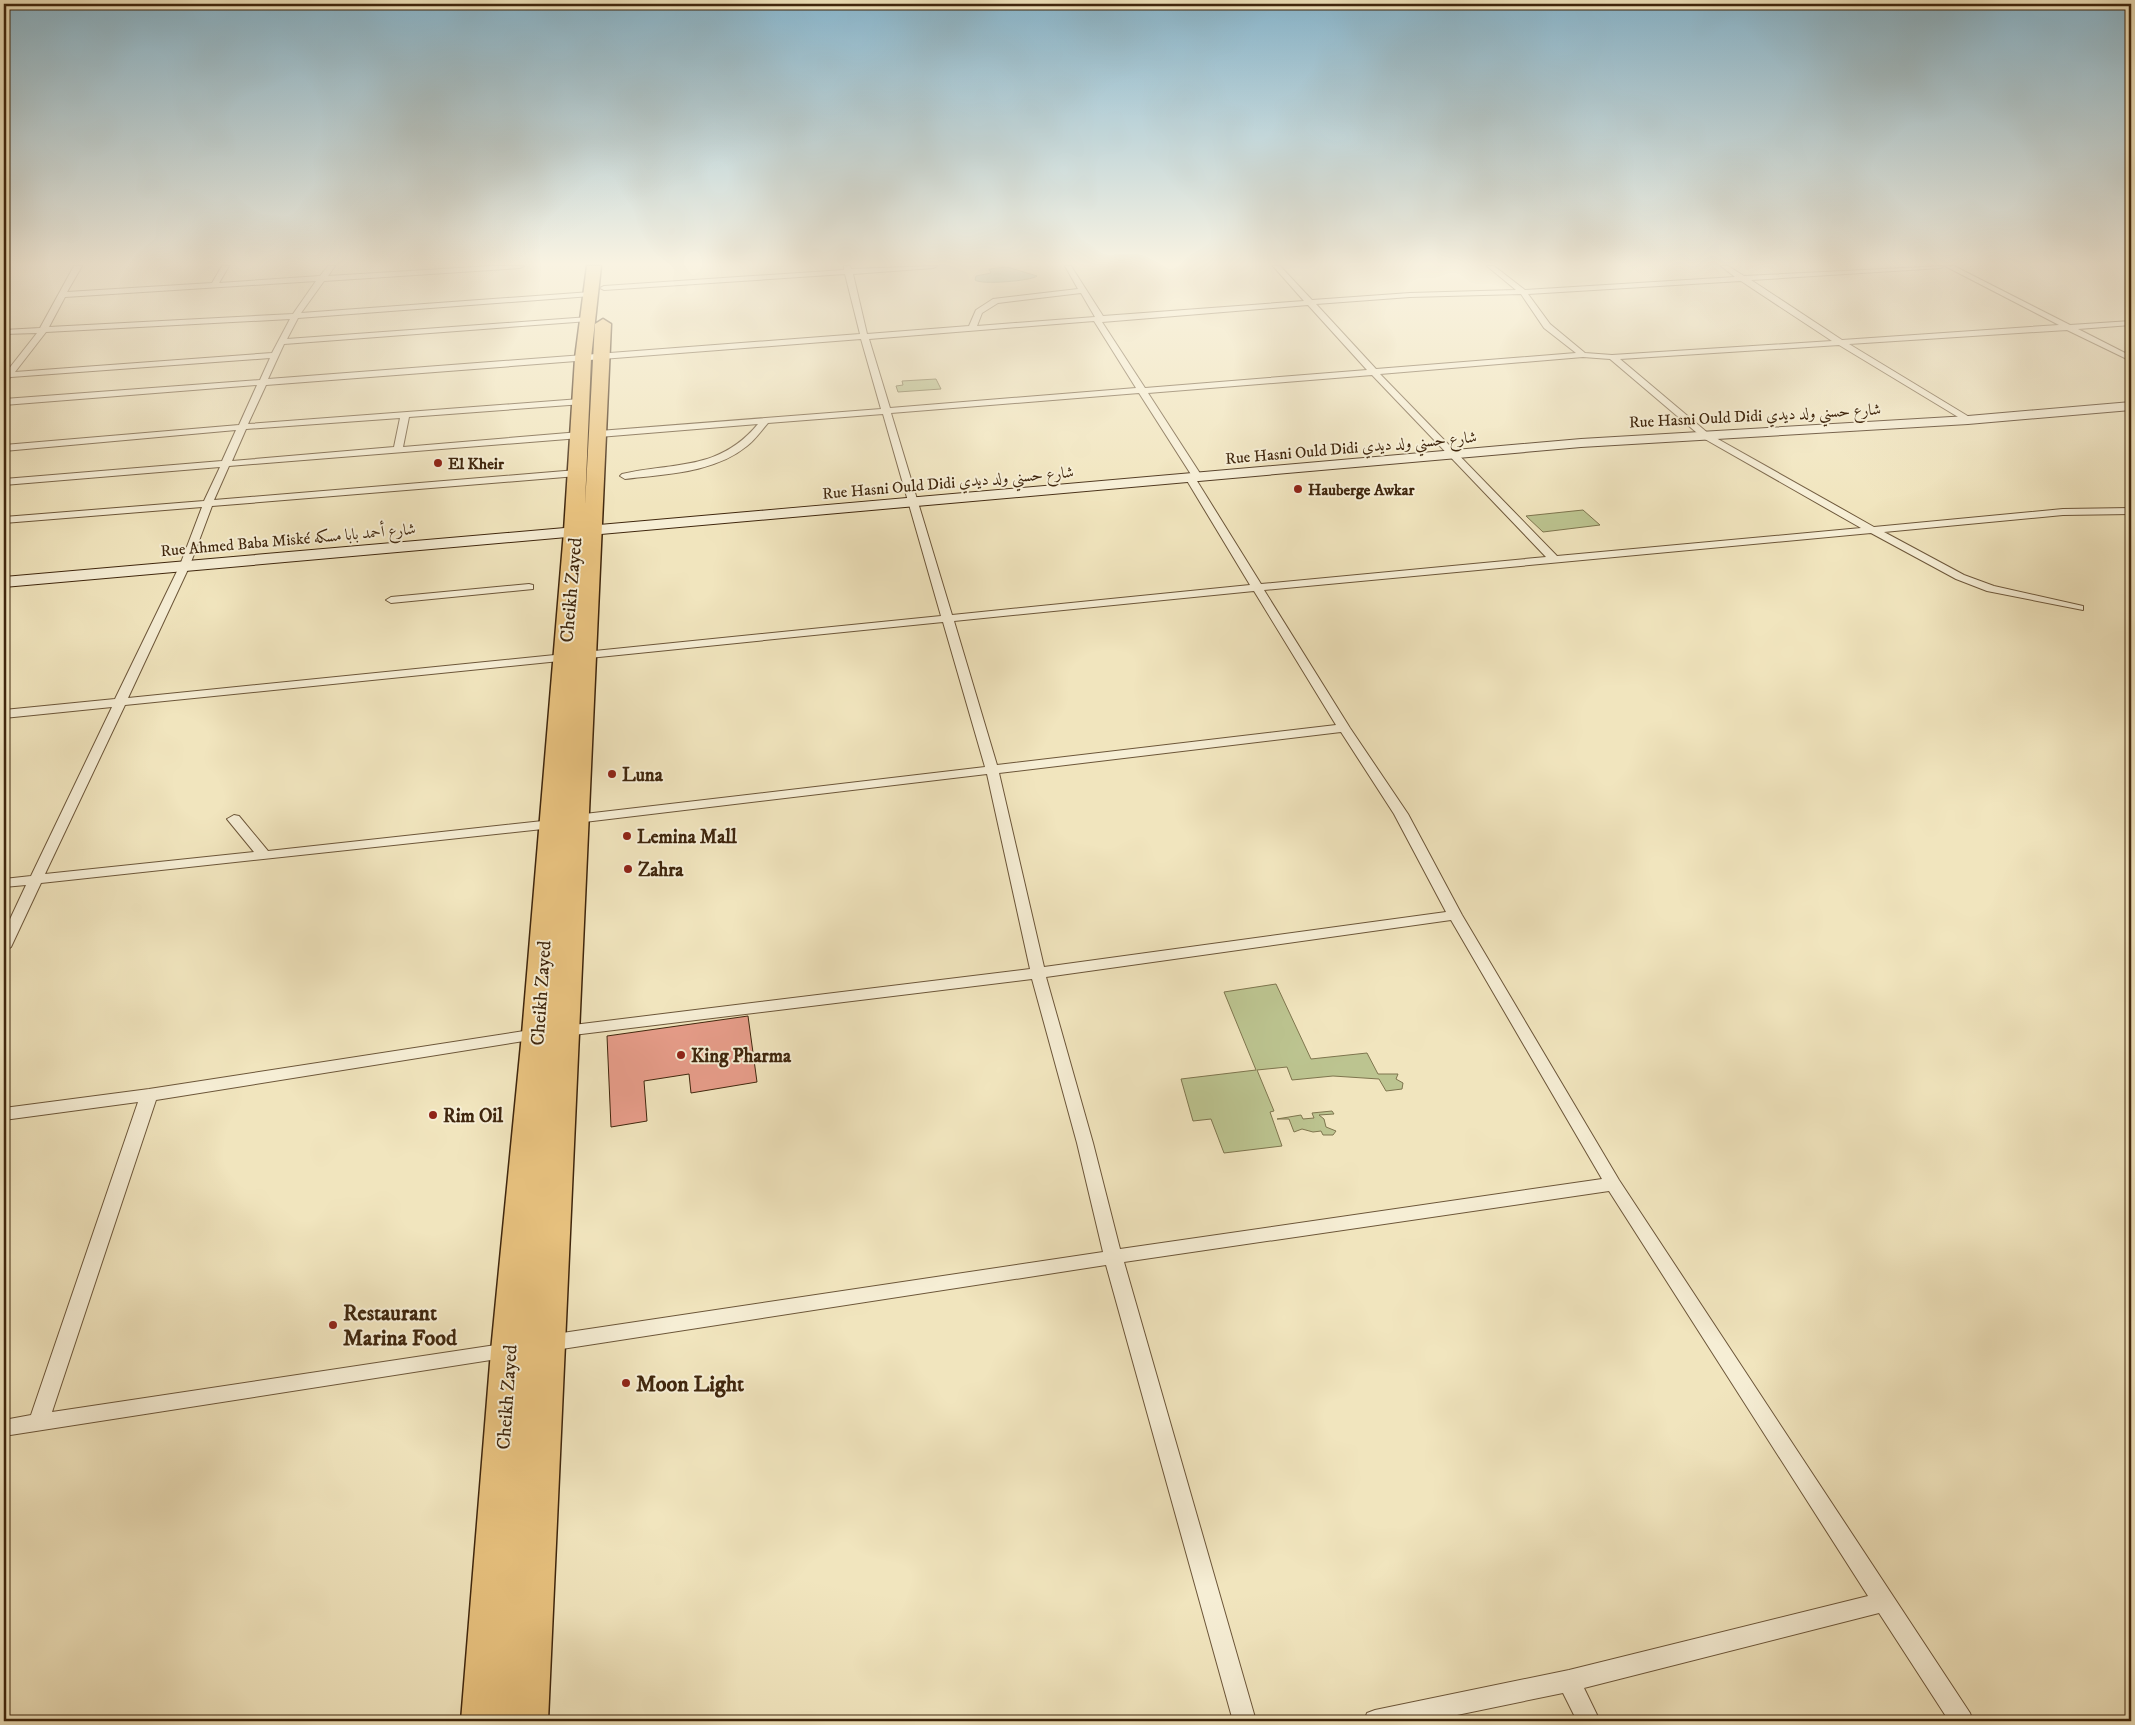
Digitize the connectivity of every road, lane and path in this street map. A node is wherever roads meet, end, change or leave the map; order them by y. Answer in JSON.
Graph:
{"nodes":[{"id":1,"x":30,"y":346,"type":"edge"},
{"id":2,"x":279,"y":346,"type":"edge"},
{"id":3,"x":593,"y":346,"type":"edge"},
{"id":4,"x":728,"y":346,"type":"edge"},
{"id":5,"x":867,"y":346,"type":"edge"},
{"id":6,"x":1115,"y":346,"type":"edge"},
{"id":7,"x":1350,"y":346,"type":"edge"},
{"id":8,"x":1572,"y":346,"type":"edge"},
{"id":9,"x":1772,"y":346,"type":"edge"},
{"id":10,"x":1847,"y":346,"type":"edge"},
{"id":11,"x":2106,"y":346,"type":"edge"},
{"id":12,"x":276,"y":355,"type":"junction"},
{"id":13,"x":1583,"y":355,"type":"junction"},
{"id":14,"x":592,"y":357,"type":"junction"},
{"id":15,"x":1612,"y":357,"type":"junction"},
{"id":16,"x":2131,"y":359,"type":"edge"},
{"id":17,"x":1373,"y":371,"type":"junction"},
{"id":18,"x":6,"y":378,"type":"edge"},
{"id":19,"x":263,"y":383,"type":"junction"},
{"id":20,"x":1140,"y":390,"type":"junction"},
{"id":21,"x":4,"y":402,"type":"edge"},
{"id":22,"x":580,"y":402,"type":"junction"},
{"id":23,"x":2131,"y":406,"type":"edge"},
{"id":24,"x":886,"y":410,"type":"junction"},
{"id":25,"x":405,"y":415,"type":"junction"},
{"id":26,"x":766,"y":420,"type":"junction"},
{"id":27,"x":1968,"y":420,"type":"junction"},
{"id":28,"x":243,"y":427,"type":"junction"},
{"id":29,"x":589,"y":434,"type":"junction"},
{"id":30,"x":1706,"y":436,"type":"junction"},
{"id":31,"x":4,"y":448,"type":"edge"},
{"id":32,"x":398,"y":450,"type":"junction"},
{"id":33,"x":1454,"y":456,"type":"junction"},
{"id":34,"x":226,"y":464,"type":"junction"},
{"id":35,"x":577,"y":473,"type":"junction"},
{"id":36,"x":625,"y":476,"type":"dead end"},
{"id":37,"x":1194,"y":478,"type":"junction"},
{"id":38,"x":4,"y":482,"type":"edge"},
{"id":39,"x":209,"y":501,"type":"junction"},
{"id":40,"x":913,"y":504,"type":"junction"},
{"id":41,"x":2131,"y":511,"type":"edge"},
{"id":42,"x":4,"y":520,"type":"edge"},
{"id":43,"x":584,"y":530,"type":"junction"},
{"id":44,"x":1874,"y":530,"type":"junction"},
{"id":45,"x":1555,"y":560,"type":"junction"},
{"id":46,"x":185,"y":566,"type":"junction"},
{"id":47,"x":4,"y":582,"type":"edge"},
{"id":48,"x":530,"y":587,"type":"dead end"},
{"id":49,"x":1258,"y":587,"type":"junction"},
{"id":50,"x":391,"y":600,"type":"dead end"},
{"id":51,"x":2079,"y":608,"type":"dead end"},
{"id":52,"x":947,"y":619,"type":"junction"},
{"id":53,"x":575,"y":655,"type":"junction"},
{"id":54,"x":122,"y":701,"type":"junction"},
{"id":55,"x":4,"y":714,"type":"edge"},
{"id":56,"x":1344,"y":728,"type":"junction"},
{"id":57,"x":992,"y":770,"type":"junction"},
{"id":58,"x":234,"y":819,"type":"dead end"},
{"id":59,"x":564,"y":822,"type":"junction"},
{"id":60,"x":264,"y":855,"type":"junction"},
{"id":61,"x":35,"y":879,"type":"junction"},
{"id":62,"x":4,"y":883,"type":"edge"},
{"id":63,"x":1454,"y":915,"type":"junction"},
{"id":64,"x":4,"y":947,"type":"edge"},
{"id":65,"x":1038,"y":973,"type":"junction"},
{"id":66,"x":551,"y":1032,"type":"junction"},
{"id":67,"x":149,"y":1095,"type":"junction"},
{"id":68,"x":4,"y":1114,"type":"edge"},
{"id":69,"x":1614,"y":1184,"type":"junction"},
{"id":70,"x":1113,"y":1257,"type":"junction"},
{"id":71,"x":546,"y":1344,"type":"junction"},
{"id":72,"x":509,"y":1351,"type":"junction"},
{"id":73,"x":39,"y":1422,"type":"junction"},
{"id":74,"x":4,"y":1428,"type":"edge"},
{"id":75,"x":1883,"y":1602,"type":"junction"},
{"id":76,"x":1569,"y":1681,"type":"junction"},
{"id":77,"x":483,"y":1721,"type":"edge"},
{"id":78,"x":526,"y":1721,"type":"edge"},
{"id":79,"x":1245,"y":1721,"type":"edge"},
{"id":80,"x":1375,"y":1721,"type":"edge"},
{"id":81,"x":1588,"y":1721,"type":"edge"},
{"id":82,"x":1962,"y":1721,"type":"edge"}],
"edges":[{"from":1,"to":18,"type":"street"},
{"from":2,"to":12,"type":"street"},
{"from":3,"to":14,"type":"highway","name":"Cheikh Zayed"},
{"from":4,"to":14,"type":"street"},
{"from":5,"to":24,"type":"street"},
{"from":6,"to":20,"type":"street"},
{"from":7,"to":17,"type":"street"},
{"from":8,"to":13,"type":"street"},
{"from":9,"to":15,"type":"street"},
{"from":10,"to":27,"type":"street"},
{"from":11,"to":16,"type":"street"},
{"from":12,"to":18,"type":"street"},
{"from":12,"to":19,"type":"street"},
{"from":13,"to":15,"type":"street"},
{"from":13,"to":17,"type":"street"},
{"from":14,"to":19,"type":"street"},
{"from":14,"to":22,"type":"highway","name":"Cheikh Zayed"},
{"from":14,"to":29,"type":"highway","name":"Cheikh Zayed"},
{"from":15,"to":30,"type":"street"},
{"from":17,"to":20,"type":"street"},
{"from":17,"to":33,"type":"street"},
{"from":19,"to":21,"type":"street"},
{"from":19,"to":28,"type":"street"},
{"from":20,"to":24,"type":"street"},
{"from":20,"to":37,"type":"street"},
{"from":22,"to":25,"type":"street"},
{"from":22,"to":29,"type":"highway","name":"Cheikh Zayed"},
{"from":23,"to":27,"type":"street","name":"Rue Hasni Ould Didi شارع حسني ولد ديدي"},
{"from":24,"to":26,"type":"street"},
{"from":24,"to":40,"type":"street"},
{"from":25,"to":28,"type":"street"},
{"from":25,"to":32,"type":"street"},
{"from":26,"to":29,"type":"street"},
{"from":26,"to":36,"type":"street"},
{"from":27,"to":30,"type":"street","name":"Rue Hasni Ould Didi شارع حسني ولد ديدي"},
{"from":28,"to":31,"type":"street"},
{"from":28,"to":34,"type":"street"},
{"from":29,"to":32,"type":"street"},
{"from":29,"to":35,"type":"highway","name":"Cheikh Zayed"},
{"from":29,"to":43,"type":"highway","name":"Cheikh Zayed"},
{"from":30,"to":33,"type":"street","name":"Rue Hasni Ould Didi شارع حسني ولد ديدي"},
{"from":30,"to":44,"type":"street"},
{"from":32,"to":34,"type":"street"},
{"from":33,"to":37,"type":"street","name":"Rue Hasni Ould Didi شارع حسني ولد ديدي"},
{"from":33,"to":45,"type":"street"},
{"from":34,"to":38,"type":"street"},
{"from":34,"to":39,"type":"street"},
{"from":35,"to":39,"type":"street"},
{"from":35,"to":43,"type":"highway","name":"Cheikh Zayed"},
{"from":37,"to":40,"type":"street","name":"Rue Hasni Ould Didi شارع حسني ولد ديدي"},
{"from":37,"to":49,"type":"street"},
{"from":39,"to":42,"type":"street"},
{"from":39,"to":46,"type":"street"},
{"from":40,"to":43,"type":"street","name":"Rue Hasni Ould Didi شارع حسني ولد ديدي"},
{"from":40,"to":52,"type":"street"},
{"from":41,"to":44,"type":"street"},
{"from":43,"to":46,"type":"street","name":"Rue Ahmed Baba Miské شارع أحمد بابا مسكه"},
{"from":43,"to":53,"type":"highway","name":"Cheikh Zayed"},
{"from":44,"to":45,"type":"street"},
{"from":44,"to":51,"type":"street"},
{"from":45,"to":49,"type":"street"},
{"from":46,"to":47,"type":"street","name":"Rue Ahmed Baba Miské شارع أحمد بابا مسكه"},
{"from":46,"to":54,"type":"street"},
{"from":48,"to":50,"type":"street"},
{"from":49,"to":52,"type":"street"},
{"from":49,"to":56,"type":"street"},
{"from":52,"to":53,"type":"street"},
{"from":52,"to":57,"type":"street"},
{"from":53,"to":54,"type":"street"},
{"from":53,"to":59,"type":"highway","name":"Cheikh Zayed"},
{"from":54,"to":55,"type":"street"},
{"from":54,"to":61,"type":"street"},
{"from":56,"to":57,"type":"street"},
{"from":56,"to":63,"type":"street"},
{"from":57,"to":59,"type":"street"},
{"from":57,"to":65,"type":"street"},
{"from":58,"to":60,"type":"street"},
{"from":59,"to":60,"type":"street"},
{"from":59,"to":66,"type":"highway","name":"Cheikh Zayed"},
{"from":60,"to":61,"type":"street"},
{"from":61,"to":62,"type":"street"},
{"from":61,"to":64,"type":"street"},
{"from":63,"to":65,"type":"street"},
{"from":63,"to":69,"type":"street"},
{"from":65,"to":66,"type":"street"},
{"from":65,"to":70,"type":"street"},
{"from":66,"to":67,"type":"street"},
{"from":66,"to":71,"type":"highway","name":"Cheikh Zayed"},
{"from":66,"to":72,"type":"highway","name":"Cheikh Zayed"},
{"from":67,"to":68,"type":"street"},
{"from":67,"to":73,"type":"street"},
{"from":69,"to":70,"type":"street"},
{"from":69,"to":75,"type":"street"},
{"from":70,"to":71,"type":"street"},
{"from":70,"to":79,"type":"street"},
{"from":71,"to":78,"type":"highway","name":"Cheikh Zayed"},
{"from":72,"to":73,"type":"street"},
{"from":72,"to":77,"type":"highway","name":"Cheikh Zayed"},
{"from":73,"to":74,"type":"street"},
{"from":75,"to":76,"type":"street"},
{"from":75,"to":82,"type":"street"},
{"from":76,"to":80,"type":"street"},
{"from":76,"to":81,"type":"street"}]}
